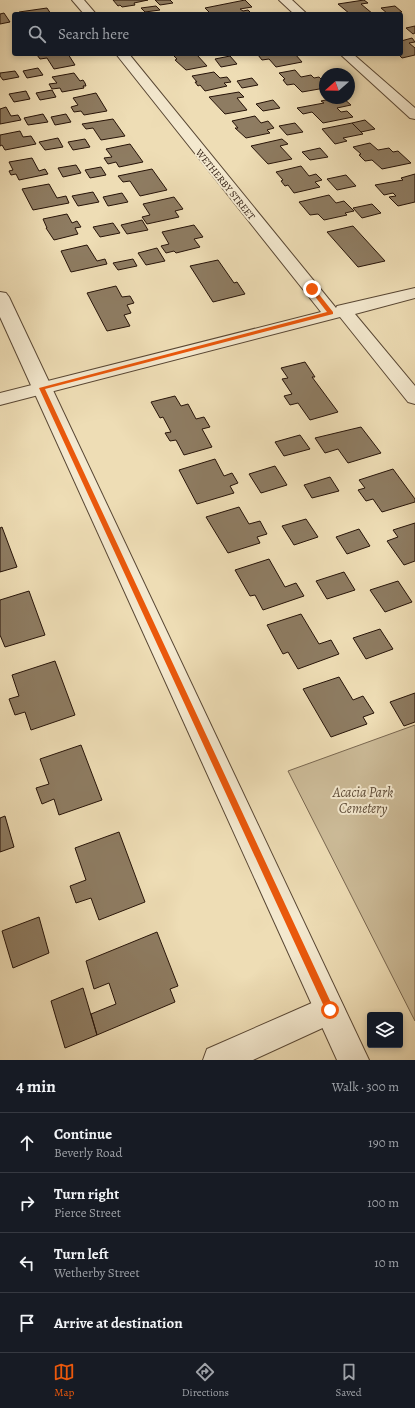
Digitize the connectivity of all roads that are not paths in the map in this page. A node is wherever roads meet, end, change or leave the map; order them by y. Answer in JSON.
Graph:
{"nodes":[{"id":1,"x":78,"y":0,"type":"edge"},
{"id":2,"x":285,"y":0,"type":"edge"},
{"id":3,"x":88,"y":12,"type":"edge"},
{"id":4,"x":299,"y":12,"type":"edge"},
{"id":5,"x":124,"y":56,"type":"edge"},
{"id":6,"x":348,"y":56,"type":"edge"},
{"id":7,"x":415,"y":115,"type":"edge"},
{"id":8,"x":415,"y":293,"type":"edge"},
{"id":9,"x":0,"y":297,"type":"edge"},
{"id":10,"x":337,"y":312,"type":"junction"},
{"id":11,"x":42,"y":388,"type":"junction"},
{"id":12,"x":415,"y":398,"type":"edge"},
{"id":13,"x":0,"y":399,"type":"edge"},
{"id":14,"x":330,"y":1010,"type":"junction"},
{"id":15,"x":218,"y":1060,"type":"edge"},
{"id":16,"x":353,"y":1060,"type":"edge"}],
"edges":[{"from":1,"to":3,"type":"street"},
{"from":2,"to":4,"type":"street"},
{"from":5,"to":10,"type":"street","name":"WETHERBY STREET"},
{"from":6,"to":7,"type":"street"},
{"from":8,"to":10,"type":"street"},
{"from":9,"to":11,"type":"street"},
{"from":10,"to":11,"type":"street"},
{"from":10,"to":12,"type":"street","name":"WETHERBY STREET"},
{"from":11,"to":13,"type":"street"},
{"from":11,"to":14,"type":"street"},
{"from":14,"to":15,"type":"street"},
{"from":14,"to":16,"type":"street"}]}
